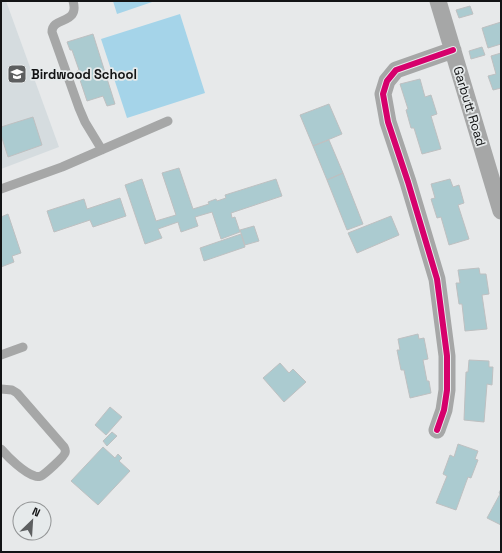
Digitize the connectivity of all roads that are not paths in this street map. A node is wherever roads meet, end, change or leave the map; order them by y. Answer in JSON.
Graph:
{"nodes":[{"id":1,"x":73,"y":1,"type":"edge"},
{"id":2,"x":438,"y":1,"type":"edge"},
{"id":3,"x":453,"y":50,"type":"junction"},
{"id":4,"x":168,"y":121,"type":"dead end"},
{"id":5,"x":102,"y":150,"type":"junction"},
{"id":6,"x":1,"y":189,"type":"edge"},
{"id":7,"x":501,"y":211,"type":"edge"},
{"id":8,"x":23,"y":347,"type":"dead end"},
{"id":9,"x":1,"y":355,"type":"edge"},
{"id":10,"x":1,"y":389,"type":"edge"},
{"id":11,"x":437,"y":430,"type":"dead end"},
{"id":12,"x":1,"y":449,"type":"edge"}],
"edges":[{"from":1,"to":5,"type":"lane"},
{"from":2,"to":3,"type":"street","name":"Garbutt Road"},
{"from":3,"to":7,"type":"street","name":"Garbutt Road"},
{"from":3,"to":11,"type":"street"},
{"from":4,"to":5,"type":"lane"},
{"from":5,"to":6,"type":"lane"},
{"from":8,"to":9,"type":"lane"},
{"from":10,"to":12,"type":"lane"}]}
